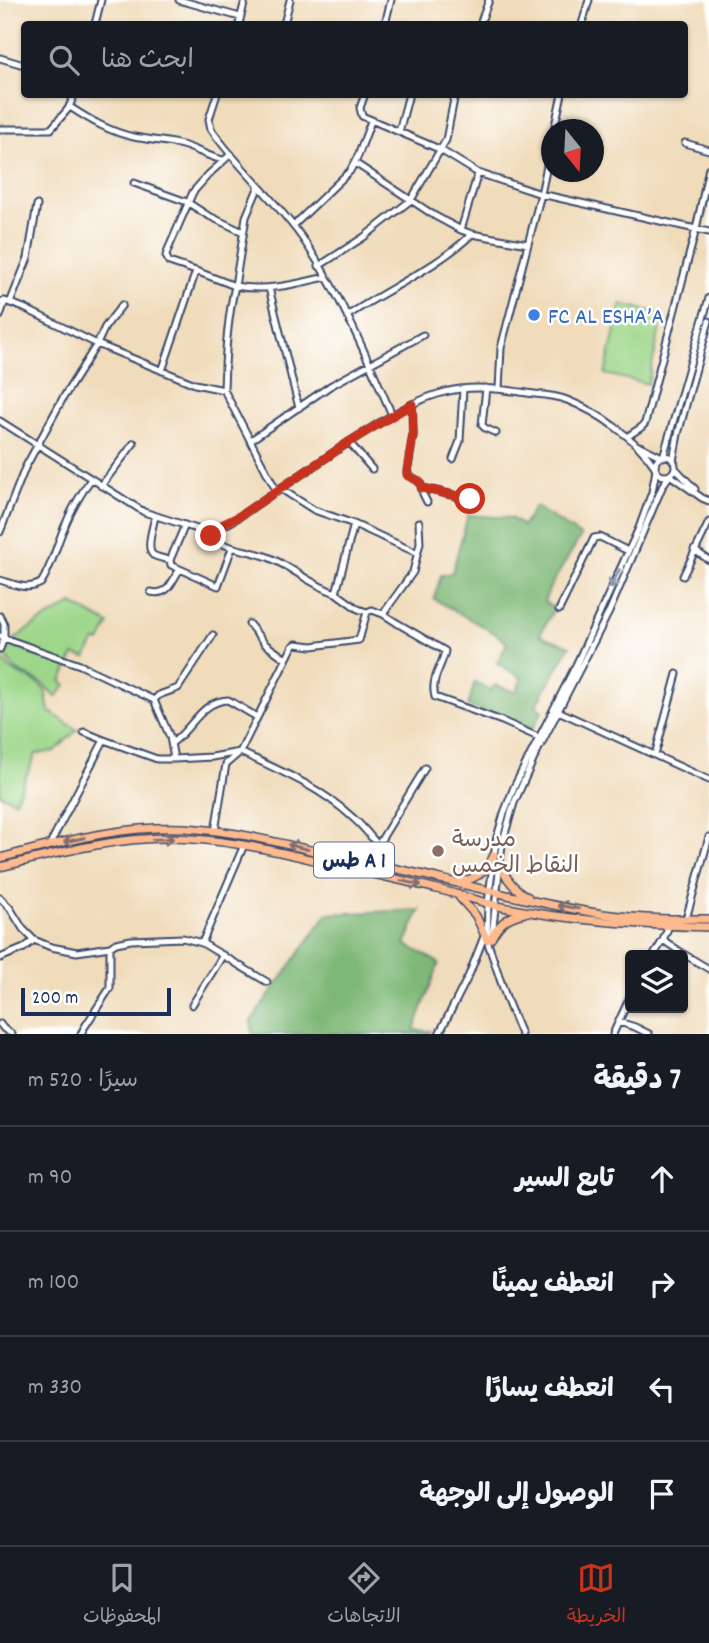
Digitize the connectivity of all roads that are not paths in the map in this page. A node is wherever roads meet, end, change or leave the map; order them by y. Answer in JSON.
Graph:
{"nodes":[{"id":1,"x":101,"y":0,"type":"edge"},
{"id":2,"x":179,"y":0,"type":"edge"},
{"id":3,"x":245,"y":0,"type":"edge"},
{"id":4,"x":290,"y":0,"type":"edge"},
{"id":5,"x":391,"y":0,"type":"edge"},
{"id":6,"x":489,"y":0,"type":"edge"},
{"id":7,"x":589,"y":0,"type":"edge"},
{"id":8,"x":96,"y":21,"type":"edge"},
{"id":9,"x":240,"y":21,"type":"edge"},
{"id":10,"x":285,"y":21,"type":"edge"},
{"id":11,"x":386,"y":21,"type":"edge"},
{"id":12,"x":481,"y":21,"type":"edge"},
{"id":13,"x":583,"y":21,"type":"edge"},
{"id":14,"x":0,"y":58,"type":"edge"},
{"id":15,"x":21,"y":64,"type":"edge"},
{"id":16,"x":73,"y":98,"type":"edge"},
{"id":17,"x":217,"y":98,"type":"edge"},
{"id":18,"x":364,"y":98,"type":"edge"},
{"id":19,"x":408,"y":98,"type":"edge"},
{"id":20,"x":454,"y":98,"type":"edge"},
{"id":21,"x":561,"y":98,"type":"edge"},
{"id":22,"x":70,"y":107,"type":"junction"},
{"id":23,"x":556,"y":119,"type":"edge"},
{"id":24,"x":372,"y":121,"type":"junction"},
{"id":25,"x":0,"y":129,"type":"edge"},
{"id":26,"x":399,"y":132,"type":"junction"},
{"id":27,"x":685,"y":143,"type":"dead end"},
{"id":28,"x":439,"y":149,"type":"junction"},
{"id":29,"x":709,"y":150,"type":"edge"},
{"id":30,"x":231,"y":153,"type":"junction"},
{"id":31,"x":223,"y":160,"type":"junction"},
{"id":32,"x":355,"y":163,"type":"junction"},
{"id":33,"x":709,"y":168,"type":"edge"},
{"id":34,"x":478,"y":173,"type":"junction"},
{"id":35,"x":543,"y":182,"type":"edge"},
{"id":36,"x":134,"y":183,"type":"dead end"},
{"id":37,"x":259,"y":186,"type":"junction"},
{"id":38,"x":541,"y":194,"type":"junction"},
{"id":39,"x":411,"y":200,"type":"junction"},
{"id":40,"x":187,"y":202,"type":"junction"},
{"id":41,"x":37,"y":205,"type":"dead end"},
{"id":42,"x":293,"y":226,"type":"junction"},
{"id":43,"x":696,"y":229,"type":"junction"},
{"id":44,"x":461,"y":230,"type":"junction"},
{"id":45,"x":243,"y":232,"type":"junction"},
{"id":46,"x":709,"y":232,"type":"edge"},
{"id":47,"x":472,"y":234,"type":"junction"},
{"id":48,"x":528,"y":244,"type":"junction"},
{"id":49,"x":319,"y":266,"type":"junction"},
{"id":50,"x":196,"y":271,"type":"junction"},
{"id":51,"x":326,"y":277,"type":"junction"},
{"id":52,"x":235,"y":286,"type":"junction"},
{"id":53,"x":269,"y":288,"type":"junction"},
{"id":54,"x":709,"y":298,"type":"edge"},
{"id":55,"x":5,"y":302,"type":"edge"},
{"id":56,"x":121,"y":305,"type":"dead end"},
{"id":57,"x":0,"y":316,"type":"edge"},
{"id":58,"x":347,"y":316,"type":"junction"},
{"id":59,"x":709,"y":320,"type":"edge"},
{"id":60,"x":423,"y":335,"type":"dead end"},
{"id":61,"x":97,"y":344,"type":"junction"},
{"id":62,"x":709,"y":345,"type":"edge"},
{"id":63,"x":702,"y":346,"type":"junction"},
{"id":64,"x":370,"y":363,"type":"junction"},
{"id":65,"x":162,"y":371,"type":"junction"},
{"id":66,"x":486,"y":388,"type":"junction"},
{"id":67,"x":463,"y":389,"type":"junction"},
{"id":68,"x":499,"y":389,"type":"junction"},
{"id":69,"x":223,"y":390,"type":"junction"},
{"id":70,"x":412,"y":404,"type":"junction"},
{"id":71,"x":299,"y":408,"type":"junction"},
{"id":72,"x":392,"y":415,"type":"junction"},
{"id":73,"x":0,"y":421,"type":"edge"},
{"id":74,"x":496,"y":433,"type":"dead end"},
{"id":75,"x":630,"y":439,"type":"junction"},
{"id":76,"x":251,"y":440,"type":"junction"},
{"id":77,"x":349,"y":442,"type":"junction"},
{"id":78,"x":134,"y":443,"type":"dead end"},
{"id":79,"x":38,"y":445,"type":"junction"},
{"id":80,"x":666,"y":445,"type":"junction"},
{"id":81,"x":649,"y":454,"type":"junction"},
{"id":82,"x":663,"y":457,"type":"junction"},
{"id":83,"x":453,"y":458,"type":"dead end"},
{"id":84,"x":673,"y":461,"type":"junction"},
{"id":85,"x":656,"y":468,"type":"junction"},
{"id":86,"x":675,"y":468,"type":"junction"},
{"id":87,"x":372,"y":469,"type":"dead end"},
{"id":88,"x":672,"y":477,"type":"junction"},
{"id":89,"x":91,"y":480,"type":"junction"},
{"id":90,"x":655,"y":481,"type":"junction"},
{"id":91,"x":101,"y":486,"type":"junction"},
{"id":92,"x":422,"y":488,"type":"junction"},
{"id":93,"x":279,"y":490,"type":"junction"},
{"id":94,"x":470,"y":499,"type":"dead end"},
{"id":95,"x":708,"y":500,"type":"edge"},
{"id":96,"x":428,"y":502,"type":"dead end"},
{"id":97,"x":155,"y":516,"type":"junction"},
{"id":98,"x":419,"y":522,"type":"dead end"},
{"id":99,"x":709,"y":522,"type":"edge"},
{"id":100,"x":354,"y":524,"type":"junction"},
{"id":101,"x":185,"y":525,"type":"junction"},
{"id":102,"x":209,"y":531,"type":"junction"},
{"id":103,"x":0,"y":532,"type":"edge"},
{"id":104,"x":232,"y":548,"type":"junction"},
{"id":105,"x":694,"y":550,"type":"junction"},
{"id":106,"x":628,"y":551,"type":"junction"},
{"id":107,"x":417,"y":553,"type":"junction"},
{"id":108,"x":170,"y":560,"type":"junction"},
{"id":109,"x":709,"y":560,"type":"edge"},
{"id":110,"x":180,"y":569,"type":"junction"},
{"id":111,"x":683,"y":576,"type":"dead end"},
{"id":112,"x":0,"y":580,"type":"edge"},
{"id":113,"x":151,"y":592,"type":"dead end"},
{"id":114,"x":336,"y":593,"type":"junction"},
{"id":115,"x":559,"y":610,"type":"dead end"},
{"id":116,"x":367,"y":612,"type":"junction"},
{"id":117,"x":383,"y":614,"type":"junction"},
{"id":118,"x":0,"y":616,"type":"edge"},
{"id":119,"x":249,"y":624,"type":"dead end"},
{"id":120,"x":213,"y":635,"type":"dead end"},
{"id":121,"x":2,"y":637,"type":"edge"},
{"id":122,"x":0,"y":649,"type":"edge"},
{"id":123,"x":286,"y":659,"type":"junction"},
{"id":124,"x":677,"y":674,"type":"dead end"},
{"id":125,"x":566,"y":698,"type":"junction"},
{"id":126,"x":154,"y":700,"type":"junction"},
{"id":127,"x":556,"y":710,"type":"junction"},
{"id":128,"x":257,"y":717,"type":"junction"},
{"id":129,"x":570,"y":717,"type":"junction"},
{"id":130,"x":554,"y":720,"type":"junction"},
{"id":131,"x":84,"y":732,"type":"dead end"},
{"id":132,"x":538,"y":737,"type":"junction"},
{"id":133,"x":104,"y":740,"type":"junction"},
{"id":134,"x":172,"y":743,"type":"junction"},
{"id":135,"x":240,"y":752,"type":"junction"},
{"id":136,"x":655,"y":755,"type":"junction"},
{"id":137,"x":174,"y":759,"type":"junction"},
{"id":138,"x":425,"y":768,"type":"dead end"},
{"id":139,"x":709,"y":780,"type":"edge"},
{"id":140,"x":215,"y":831,"type":"junction"},
{"id":141,"x":709,"y":837,"type":"edge"},
{"id":142,"x":244,"y":845,"type":"junction"},
{"id":143,"x":378,"y":845,"type":"junction"},
{"id":144,"x":49,"y":846,"type":"junction"},
{"id":145,"x":494,"y":855,"type":"junction"},
{"id":146,"x":0,"y":858,"type":"edge"},
{"id":147,"x":500,"y":863,"type":"junction"},
{"id":148,"x":0,"y":867,"type":"edge"},
{"id":149,"x":392,"y":868,"type":"junction"},
{"id":150,"x":450,"y":882,"type":"junction"},
{"id":151,"x":493,"y":892,"type":"junction"},
{"id":152,"x":457,"y":896,"type":"junction"},
{"id":153,"x":0,"y":898,"type":"edge"},
{"id":154,"x":538,"y":902,"type":"junction"},
{"id":155,"x":492,"y":904,"type":"junction"},
{"id":156,"x":533,"y":912,"type":"junction"},
{"id":157,"x":686,"y":919,"type":"junction"},
{"id":158,"x":709,"y":919,"type":"edge"},
{"id":159,"x":668,"y":926,"type":"junction"},
{"id":160,"x":709,"y":927,"type":"edge"},
{"id":161,"x":488,"y":938,"type":"junction"},
{"id":162,"x":34,"y":940,"type":"junction"},
{"id":163,"x":663,"y":940,"type":"junction"},
{"id":164,"x":202,"y":943,"type":"junction"},
{"id":165,"x":110,"y":947,"type":"junction"},
{"id":166,"x":657,"y":950,"type":"edge"},
{"id":167,"x":223,"y":955,"type":"junction"},
{"id":168,"x":0,"y":958,"type":"edge"},
{"id":169,"x":709,"y":969,"type":"edge"},
{"id":170,"x":267,"y":982,"type":"dead end"},
{"id":171,"x":192,"y":1005,"type":"dead end"},
{"id":172,"x":625,"y":1008,"type":"edge"},
{"id":173,"x":619,"y":1022,"type":"junction"},
{"id":174,"x":0,"y":1024,"type":"edge"},
{"id":175,"x":12,"y":1034,"type":"edge"},
{"id":176,"x":81,"y":1034,"type":"edge"},
{"id":177,"x":439,"y":1034,"type":"edge"},
{"id":178,"x":521,"y":1034,"type":"edge"},
{"id":179,"x":613,"y":1034,"type":"edge"},
{"id":180,"x":649,"y":1034,"type":"edge"}],
"edges":[{"from":1,"to":8,"type":"street"},
{"from":2,"to":9,"type":"street"},
{"from":3,"to":9,"type":"street"},
{"from":4,"to":10,"type":"street"},
{"from":5,"to":11,"type":"street"},
{"from":6,"to":12,"type":"street"},
{"from":7,"to":13,"type":"street"},
{"from":14,"to":15,"type":"street"},
{"from":16,"to":22,"type":"street"},
{"from":17,"to":30,"type":"street"},
{"from":18,"to":24,"type":"street"},
{"from":19,"to":26,"type":"street"},
{"from":20,"to":28,"type":"street"},
{"from":21,"to":23,"type":"street"},
{"from":22,"to":25,"type":"street"},
{"from":22,"to":31,"type":"street"},
{"from":24,"to":26,"type":"street"},
{"from":24,"to":32,"type":"street"},
{"from":26,"to":28,"type":"street"},
{"from":27,"to":29,"type":"street"},
{"from":28,"to":34,"type":"street"},
{"from":28,"to":39,"type":"street"},
{"from":30,"to":31,"type":"street"},
{"from":30,"to":37,"type":"street"},
{"from":31,"to":40,"type":"street"},
{"from":32,"to":39,"type":"street"},
{"from":32,"to":42,"type":"street"},
{"from":33,"to":43,"type":"street"},
{"from":34,"to":38,"type":"street"},
{"from":34,"to":44,"type":"street"},
{"from":35,"to":38,"type":"street"},
{"from":36,"to":40,"type":"street"},
{"from":37,"to":42,"type":"street"},
{"from":37,"to":45,"type":"street"},
{"from":38,"to":43,"type":"street"},
{"from":38,"to":48,"type":"street"},
{"from":39,"to":44,"type":"street"},
{"from":39,"to":49,"type":"street"},
{"from":40,"to":45,"type":"street"},
{"from":40,"to":50,"type":"street"},
{"from":41,"to":55,"type":"street"},
{"from":42,"to":49,"type":"street"},
{"from":43,"to":46,"type":"street"},
{"from":43,"to":75,"type":"street"},
{"from":44,"to":47,"type":"street"},
{"from":45,"to":52,"type":"street"},
{"from":47,"to":48,"type":"street"},
{"from":47,"to":58,"type":"street"},
{"from":48,"to":68,"type":"street"},
{"from":49,"to":51,"type":"street"},
{"from":50,"to":52,"type":"street"},
{"from":50,"to":65,"type":"street"},
{"from":51,"to":53,"type":"street"},
{"from":51,"to":58,"type":"street"},
{"from":52,"to":53,"type":"street"},
{"from":52,"to":69,"type":"street"},
{"from":53,"to":71,"type":"street"},
{"from":54,"to":80,"type":"street"},
{"from":55,"to":57,"type":"street"},
{"from":55,"to":61,"type":"street"},
{"from":56,"to":61,"type":"street"},
{"from":58,"to":64,"type":"street"},
{"from":59,"to":63,"type":"street"},
{"from":60,"to":64,"type":"street"},
{"from":61,"to":65,"type":"street"},
{"from":61,"to":79,"type":"street"},
{"from":62,"to":63,"type":"street"},
{"from":63,"to":84,"type":"street"},
{"from":64,"to":71,"type":"street"},
{"from":64,"to":72,"type":"street"},
{"from":65,"to":69,"type":"street"},
{"from":66,"to":67,"type":"street"},
{"from":66,"to":68,"type":"street"},
{"from":66,"to":74,"type":"street"},
{"from":67,"to":70,"type":"street"},
{"from":67,"to":83,"type":"street"},
{"from":68,"to":75,"type":"street"},
{"from":69,"to":76,"type":"street"},
{"from":70,"to":72,"type":"street"},
{"from":70,"to":92,"type":"street"},
{"from":71,"to":76,"type":"street"},
{"from":72,"to":77,"type":"street"},
{"from":73,"to":79,"type":"street"},
{"from":75,"to":81,"type":"street"},
{"from":76,"to":93,"type":"street"},
{"from":77,"to":87,"type":"street"},
{"from":77,"to":93,"type":"street"},
{"from":78,"to":91,"type":"street"},
{"from":79,"to":89,"type":"street"},
{"from":79,"to":103,"type":"street"},
{"from":80,"to":81,"type":"street"},
{"from":80,"to":82,"type":"street"},
{"from":81,"to":82,"type":"street"},
{"from":81,"to":85,"type":"street"},
{"from":81,"to":90,"type":"street"},
{"from":82,"to":84,"type":"street"},
{"from":82,"to":85,"type":"street"},
{"from":84,"to":86,"type":"street"},
{"from":85,"to":88,"type":"street"},
{"from":85,"to":90,"type":"street"},
{"from":86,"to":88,"type":"street"},
{"from":86,"to":95,"type":"street"},
{"from":88,"to":95,"type":"street"},
{"from":88,"to":125,"type":"street"},
{"from":89,"to":91,"type":"street"},
{"from":89,"to":112,"type":"street"},
{"from":90,"to":106,"type":"street"},
{"from":91,"to":97,"type":"street"},
{"from":92,"to":94,"type":"street"},
{"from":92,"to":96,"type":"street"},
{"from":93,"to":100,"type":"street"},
{"from":93,"to":102,"type":"street"},
{"from":97,"to":101,"type":"street"},
{"from":97,"to":108,"type":"street"},
{"from":98,"to":107,"type":"street"},
{"from":99,"to":105,"type":"street"},
{"from":100,"to":107,"type":"street"},
{"from":100,"to":114,"type":"street"},
{"from":101,"to":102,"type":"street"},
{"from":101,"to":108,"type":"street"},
{"from":102,"to":104,"type":"street"},
{"from":104,"to":110,"type":"street"},
{"from":104,"to":114,"type":"street"},
{"from":105,"to":109,"type":"street"},
{"from":105,"to":111,"type":"street"},
{"from":106,"to":115,"type":"street"},
{"from":106,"to":127,"type":"street","one_way":true},
{"from":107,"to":117,"type":"street"},
{"from":108,"to":110,"type":"street"},
{"from":110,"to":113,"type":"street"},
{"from":114,"to":116,"type":"street"},
{"from":116,"to":117,"type":"street"},
{"from":116,"to":123,"type":"street"},
{"from":117,"to":132,"type":"street"},
{"from":118,"to":121,"type":"street"},
{"from":119,"to":123,"type":"street"},
{"from":120,"to":126,"type":"street"},
{"from":121,"to":122,"type":"street"},
{"from":121,"to":126,"type":"street"},
{"from":123,"to":128,"type":"street"},
{"from":124,"to":136,"type":"street"},
{"from":125,"to":127,"type":"street"},
{"from":125,"to":129,"type":"street"},
{"from":126,"to":134,"type":"street"},
{"from":127,"to":129,"type":"street"},
{"from":127,"to":130,"type":"street"},
{"from":127,"to":132,"type":"street"},
{"from":128,"to":134,"type":"street"},
{"from":128,"to":135,"type":"street"},
{"from":129,"to":130,"type":"street"},
{"from":129,"to":136,"type":"street"},
{"from":130,"to":147,"type":"street"},
{"from":131,"to":133,"type":"street"},
{"from":132,"to":145,"type":"street"},
{"from":133,"to":137,"type":"street"},
{"from":133,"to":144,"type":"street"},
{"from":134,"to":137,"type":"street"},
{"from":135,"to":137,"type":"street"},
{"from":135,"to":140,"type":"street"},
{"from":135,"to":143,"type":"street"},
{"from":136,"to":139,"type":"street"},
{"from":138,"to":143,"type":"street"},
{"from":140,"to":144,"type":"highway","number":"طس A 1","one_way":true},
{"from":149,"to":140,"type":"highway","number":"طس A 1","one_way":true},
{"from":141,"to":157,"type":"street"},
{"from":148,"to":142,"type":"highway","number":"طس A 1","one_way":true},
{"from":142,"to":152,"type":"highway","number":"طس A 1","one_way":true},
{"from":142,"to":164,"type":"street"},
{"from":143,"to":149,"type":"street"},
{"from":144,"to":146,"type":"highway","number":"طس A 1"},
{"from":145,"to":150,"type":"highway"},
{"from":145,"to":151,"type":"street"},
{"from":147,"to":151,"type":"street"},
{"from":147,"to":154,"type":"highway"},
{"from":149,"to":150,"type":"highway","number":"طس A 1"},
{"from":150,"to":151,"type":"highway","number":"طس A 1"},
{"from":151,"to":154,"type":"highway","number":"طس A 1"},
{"from":151,"to":155,"type":"street"},
{"from":152,"to":155,"type":"highway","number":"طس A 1"},
{"from":152,"to":161,"type":"highway"},
{"from":153,"to":162,"type":"street"},
{"from":157,"to":154,"type":"highway","number":"طس A 1","one_way":true},
{"from":155,"to":156,"type":"highway","number":"طس A 1"},
{"from":155,"to":161,"type":"street"},
{"from":156,"to":159,"type":"highway","number":"طس A 1"},
{"from":156,"to":161,"type":"highway"},
{"from":157,"to":158,"type":"highway","number":"طس A 1"},
{"from":159,"to":160,"type":"highway","number":"طس A 1"},
{"from":159,"to":163,"type":"street"},
{"from":161,"to":177,"type":"street"},
{"from":161,"to":178,"type":"street"},
{"from":162,"to":165,"type":"street"},
{"from":162,"to":168,"type":"street"},
{"from":163,"to":166,"type":"street"},
{"from":163,"to":169,"type":"street"},
{"from":164,"to":165,"type":"street"},
{"from":164,"to":167,"type":"street"},
{"from":165,"to":176,"type":"street"},
{"from":167,"to":170,"type":"street"},
{"from":167,"to":171,"type":"street"},
{"from":172,"to":173,"type":"street"},
{"from":173,"to":179,"type":"street"},
{"from":173,"to":180,"type":"street"},
{"from":174,"to":175,"type":"street"}]}
